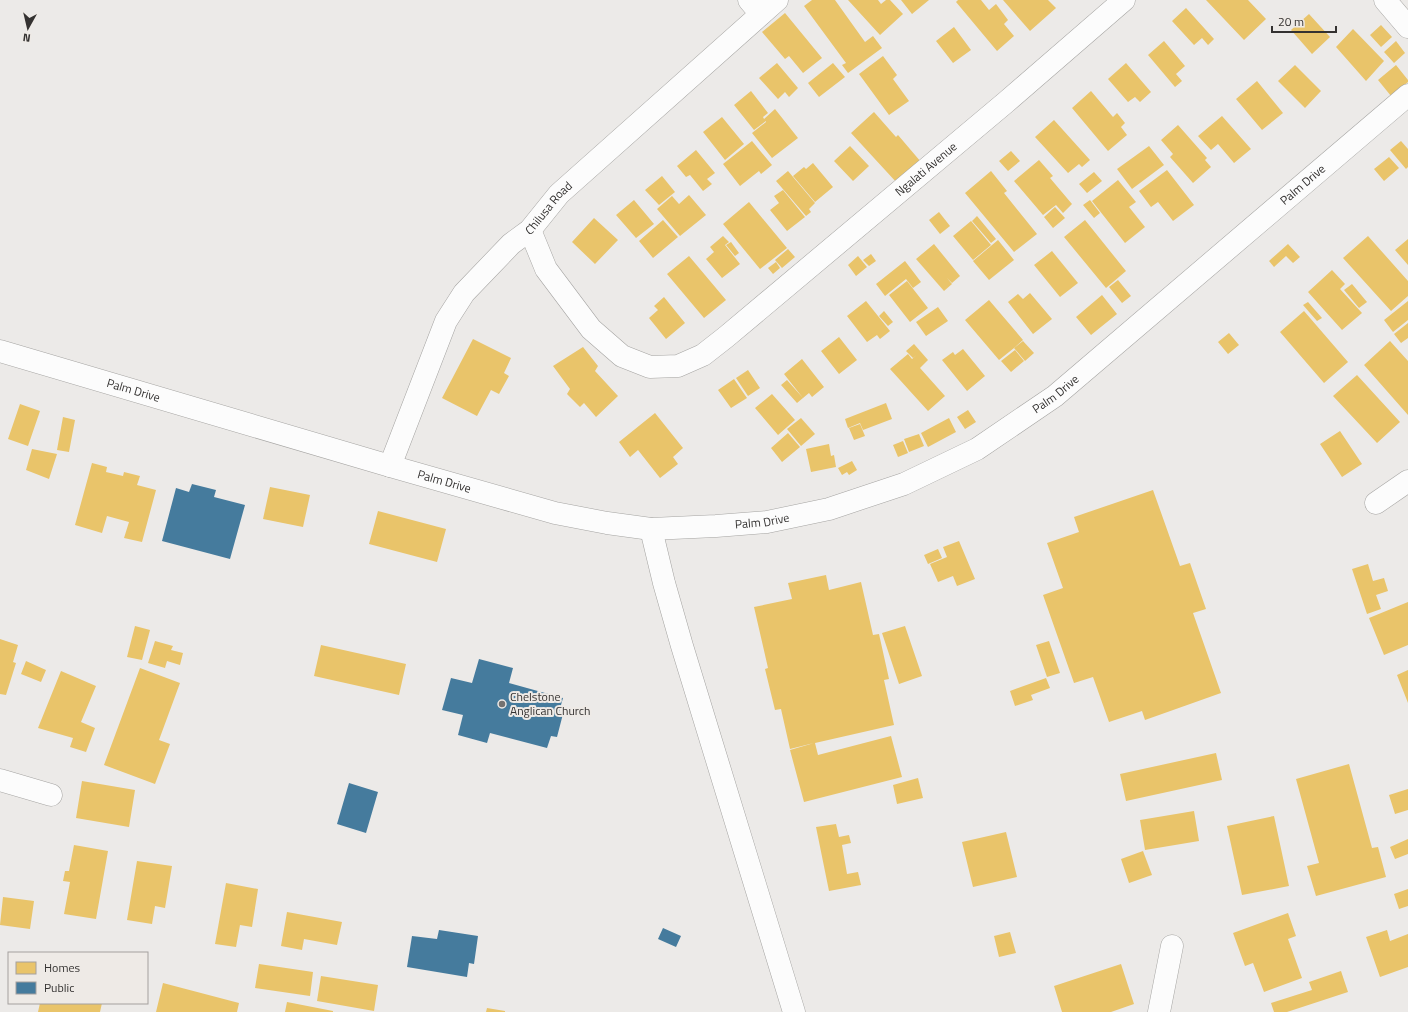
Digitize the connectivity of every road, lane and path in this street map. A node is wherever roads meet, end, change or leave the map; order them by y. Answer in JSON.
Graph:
{"nodes":[{"id":1,"x":1124,"y":0,"type":"edge"},
{"id":2,"x":1385,"y":0,"type":"edge"},
{"id":3,"x":762,"y":5,"type":"edge"},
{"id":4,"x":1408,"y":27,"type":"edge"},
{"id":5,"x":1408,"y":94,"type":"edge"},
{"id":6,"x":530,"y":230,"type":"junction"},
{"id":7,"x":0,"y":351,"type":"edge"},
{"id":8,"x":390,"y":466,"type":"junction"},
{"id":9,"x":1408,"y":481,"type":"edge"},
{"id":10,"x":1376,"y":503,"type":"dead end"},
{"id":11,"x":650,"y":529,"type":"junction"},
{"id":12,"x":0,"y":780,"type":"edge"},
{"id":13,"x":51,"y":795,"type":"dead end"},
{"id":14,"x":1172,"y":946,"type":"dead end"},
{"id":15,"x":794,"y":1012,"type":"edge"},
{"id":16,"x":1159,"y":1012,"type":"edge"}],
"edges":[{"from":1,"to":6,"type":"street","name":"Ngalati Avenue"},
{"from":2,"to":4,"type":"street"},
{"from":3,"to":6,"type":"street","name":"Chilusa Road"},
{"from":5,"to":11,"type":"street","name":"Palm Drive"},
{"from":6,"to":8,"type":"street","name":"Chilusa Road"},
{"from":7,"to":8,"type":"street","name":"Palm Drive"},
{"from":8,"to":11,"type":"street","name":"Palm Drive"},
{"from":9,"to":10,"type":"street"},
{"from":11,"to":15,"type":"street"},
{"from":12,"to":13,"type":"street"},
{"from":14,"to":16,"type":"street"}]}
